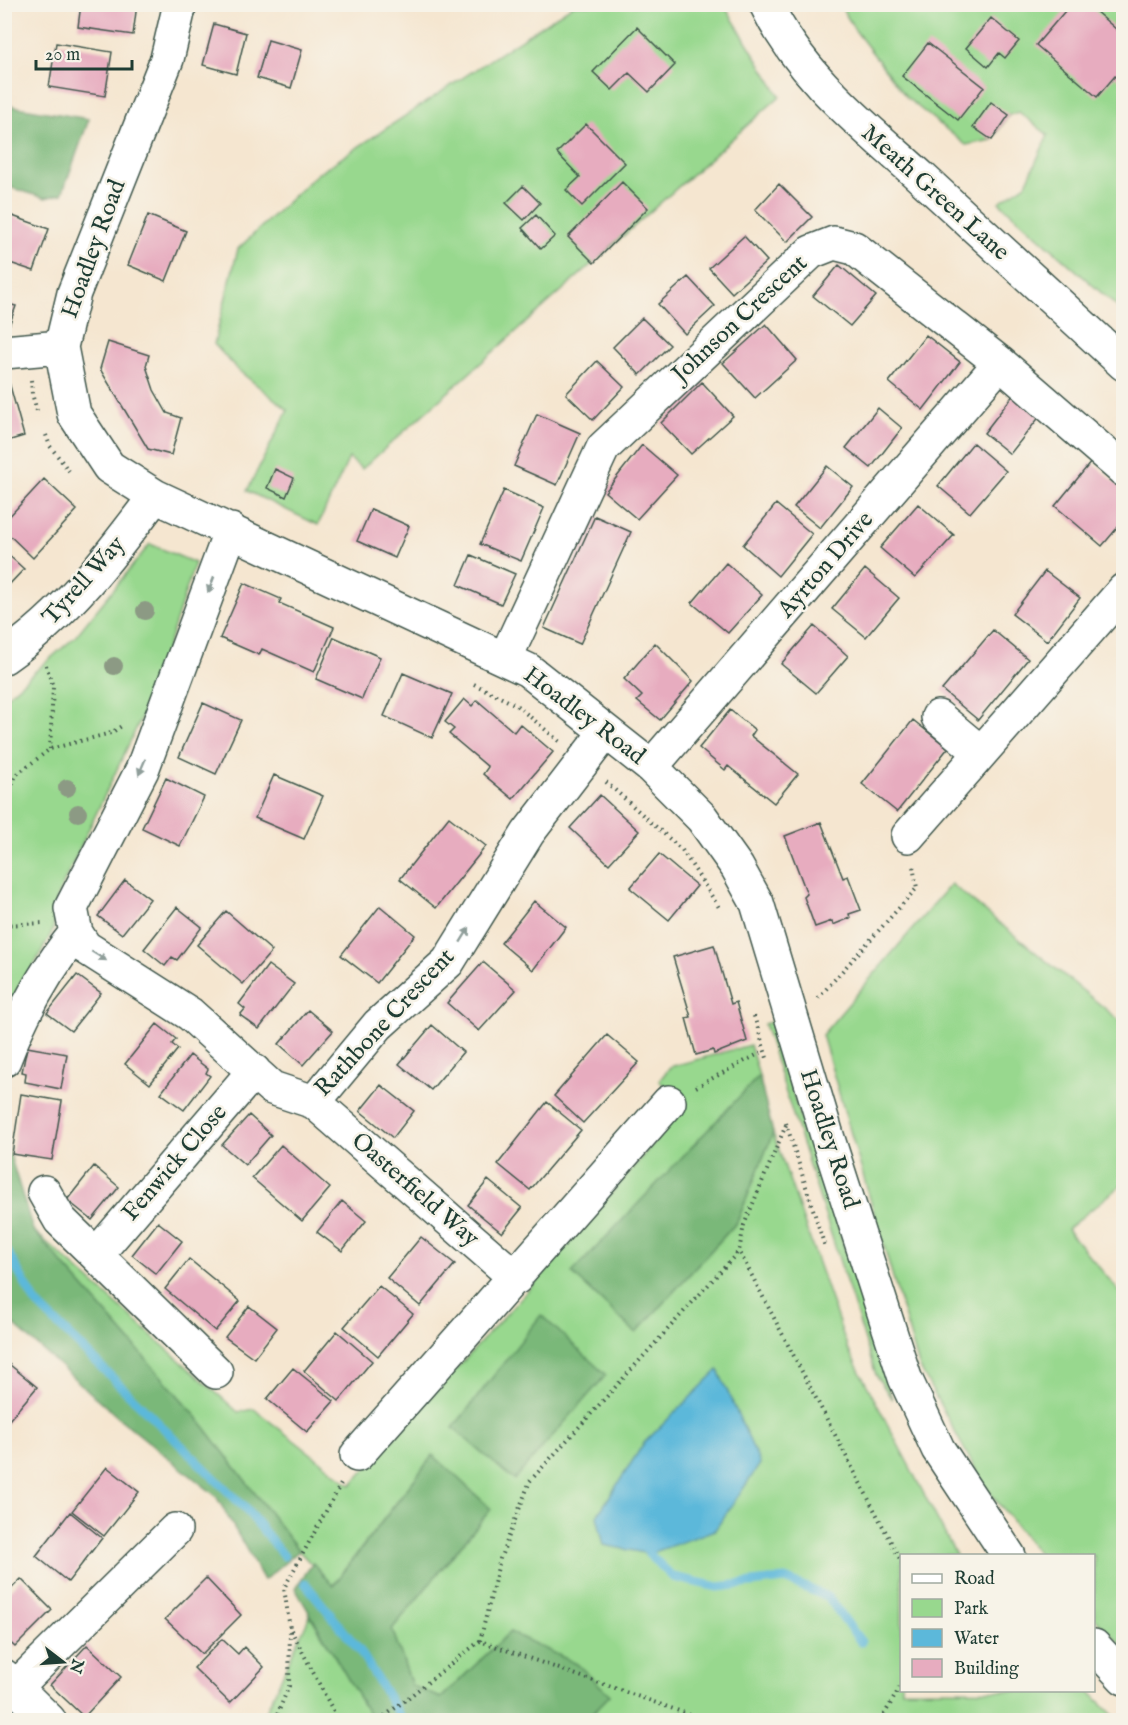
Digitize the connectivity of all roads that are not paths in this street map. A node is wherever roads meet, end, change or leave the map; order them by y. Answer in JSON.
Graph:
{"nodes":[{"id":1,"x":180,"y":4,"type":"edge"},
{"id":2,"x":766,"y":4,"type":"edge"},
{"id":3,"x":61,"y":347,"type":"junction"},
{"id":4,"x":17,"y":352,"type":"edge"},
{"id":5,"x":1000,"y":363,"type":"junction"},
{"id":6,"x":1124,"y":364,"type":"edge"},
{"id":7,"x":1124,"y":470,"type":"edge"},
{"id":8,"x":155,"y":496,"type":"junction"},
{"id":9,"x":231,"y":530,"type":"junction"},
{"id":10,"x":1124,"y":590,"type":"edge"},
{"id":11,"x":4,"y":657,"type":"edge"},
{"id":12,"x":505,"y":659,"type":"junction"},
{"id":13,"x":938,"y":717,"type":"dead end"},
{"id":14,"x":605,"y":733,"type":"junction"},
{"id":15,"x":980,"y":752,"type":"junction"},
{"id":16,"x":651,"y":767,"type":"junction"},
{"id":17,"x":908,"y":836,"type":"road end"},
{"id":18,"x":76,"y":933,"type":"junction"},
{"id":19,"x":4,"y":1060,"type":"edge"},
{"id":20,"x":254,"y":1071,"type":"junction"},
{"id":21,"x":314,"y":1102,"type":"junction"},
{"id":22,"x":669,"y":1102,"type":"road end"},
{"id":23,"x":44,"y":1192,"type":"dead end"},
{"id":24,"x":96,"y":1255,"type":"junction"},
{"id":25,"x":516,"y":1278,"type":"junction"},
{"id":26,"x":216,"y":1371,"type":"dead end"},
{"id":27,"x":357,"y":1455,"type":"road end"},
{"id":28,"x":175,"y":1530,"type":"dead end"},
{"id":29,"x":1008,"y":1554,"type":"edge"},
{"id":30,"x":1095,"y":1647,"type":"edge"},
{"id":31,"x":1124,"y":1678,"type":"edge"},
{"id":32,"x":10,"y":1681,"type":"edge"},
{"id":33,"x":49,"y":1720,"type":"edge"}],
"edges":[{"from":1,"to":3,"type":"street","name":"Hoadley Road"},
{"from":2,"to":6,"type":"street","name":"Meath Green Lane"},
{"from":3,"to":4,"type":"street"},
{"from":3,"to":8,"type":"street","name":"Hoadley Road"},
{"from":5,"to":7,"type":"street","name":"Johnson Crescent"},
{"from":5,"to":12,"type":"street","name":"Johnson Crescent"},
{"from":5,"to":16,"type":"street","name":"Ayrton Drive"},
{"from":8,"to":9,"type":"street","name":"Hoadley Road"},
{"from":8,"to":11,"type":"street","name":"Tyrell Way"},
{"from":9,"to":12,"type":"street","name":"Hoadley Road"},
{"from":9,"to":18,"type":"street","one_way":true},
{"from":10,"to":15,"type":"street"},
{"from":12,"to":14,"type":"street","name":"Hoadley Road"},
{"from":13,"to":15,"type":"street"},
{"from":14,"to":16,"type":"street","name":"Hoadley Road"},
{"from":21,"to":14,"type":"street","name":"Rathbone Crescent","one_way":true},
{"from":15,"to":17,"type":"street"},
{"from":16,"to":29,"type":"street","name":"Hoadley Road"},
{"from":18,"to":19,"type":"street"},
{"from":18,"to":20,"type":"street","name":"Rathbone Crescent","one_way":true},
{"from":20,"to":21,"type":"street","name":"Rathbone Crescent"},
{"from":20,"to":24,"type":"street","name":"Fenwick Close"},
{"from":21,"to":25,"type":"street","name":"Oasterfield Way"},
{"from":22,"to":25,"type":"street"},
{"from":23,"to":24,"type":"street"},
{"from":24,"to":26,"type":"street"},
{"from":25,"to":27,"type":"street"},
{"from":28,"to":32,"type":"street"},
{"from":30,"to":31,"type":"street"},
{"from":32,"to":33,"type":"street"}]}
